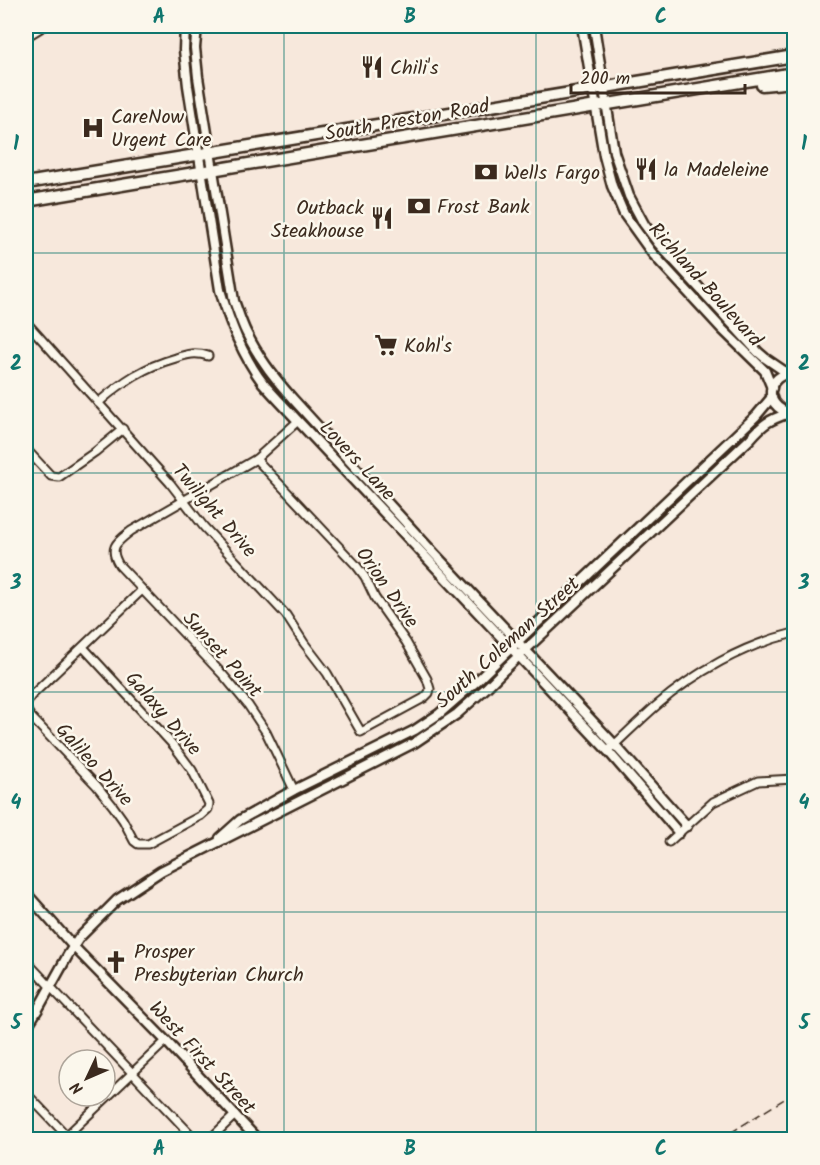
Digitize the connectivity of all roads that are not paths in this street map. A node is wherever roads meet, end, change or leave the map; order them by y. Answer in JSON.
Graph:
{"nodes":[{"id":1,"x":44,"y":26,"type":"edge"},
{"id":2,"x":185,"y":26,"type":"edge"},
{"id":3,"x":197,"y":26,"type":"edge"},
{"id":4,"x":582,"y":26,"type":"edge"},
{"id":5,"x":594,"y":26,"type":"edge"},
{"id":6,"x":26,"y":37,"type":"edge"},
{"id":7,"x":795,"y":50,"type":"edge"},
{"id":8,"x":795,"y":56,"type":"edge"},
{"id":9,"x":740,"y":65,"type":"junction"},
{"id":10,"x":795,"y":73,"type":"edge"},
{"id":11,"x":795,"y":82,"type":"edge"},
{"id":12,"x":717,"y":86,"type":"junction"},
{"id":13,"x":598,"y":89,"type":"junction"},
{"id":14,"x":601,"y":105,"type":"junction"},
{"id":15,"x":205,"y":154,"type":"junction"},
{"id":16,"x":207,"y":170,"type":"junction"},
{"id":17,"x":26,"y":183,"type":"edge"},
{"id":18,"x":26,"y":201,"type":"edge"},
{"id":19,"x":715,"y":305,"type":"junction"},
{"id":20,"x":708,"y":313,"type":"junction"},
{"id":21,"x":26,"y":322,"type":"edge"},
{"id":22,"x":208,"y":356,"type":"dead end"},
{"id":23,"x":793,"y":373,"type":"edge"},
{"id":24,"x":772,"y":388,"type":"junction"},
{"id":25,"x":772,"y":398,"type":"junction"},
{"id":26,"x":98,"y":403,"type":"junction"},
{"id":27,"x":793,"y":413,"type":"edge"},
{"id":28,"x":306,"y":414,"type":"junction"},
{"id":29,"x":298,"y":421,"type":"junction"},
{"id":30,"x":123,"y":429,"type":"junction"},
{"id":31,"x":724,"y":447,"type":"junction"},
{"id":32,"x":26,"y":449,"type":"edge"},
{"id":33,"x":732,"y":456,"type":"junction"},
{"id":34,"x":256,"y":459,"type":"junction"},
{"id":35,"x":184,"y":501,"type":"junction"},
{"id":36,"x":617,"y":548,"type":"junction"},
{"id":37,"x":426,"y":551,"type":"junction"},
{"id":38,"x":625,"y":556,"type":"junction"},
{"id":39,"x":142,"y":590,"type":"junction"},
{"id":40,"x":795,"y":633,"type":"edge"},
{"id":41,"x":514,"y":644,"type":"junction"},
{"id":42,"x":83,"y":647,"type":"junction"},
{"id":43,"x":522,"y":653,"type":"junction"},
{"id":44,"x":26,"y":706,"type":"edge"},
{"id":45,"x":361,"y":732,"type":"joint"},
{"id":46,"x":611,"y":748,"type":"junction"},
{"id":47,"x":795,"y":779,"type":"edge"},
{"id":48,"x":294,"y":790,"type":"junction"},
{"id":49,"x":299,"y":801,"type":"junction"},
{"id":50,"x":687,"y":826,"type":"junction"},
{"id":51,"x":679,"y":833,"type":"junction"},
{"id":52,"x":669,"y":842,"type":"dead end"},
{"id":53,"x":138,"y":844,"type":"joint"},
{"id":54,"x":211,"y":846,"type":"junction"},
{"id":55,"x":26,"y":893,"type":"edge"},
{"id":56,"x":73,"y":946,"type":"junction"},
{"id":57,"x":26,"y":961,"type":"edge"},
{"id":58,"x":50,"y":986,"type":"junction"},
{"id":59,"x":26,"y":1028,"type":"edge"},
{"id":60,"x":166,"y":1041,"type":"junction"},
{"id":61,"x":132,"y":1072,"type":"junction"},
{"id":62,"x":26,"y":1093,"type":"edge"},
{"id":63,"x":235,"y":1115,"type":"junction"},
{"id":64,"x":64,"y":1138,"type":"edge"},
{"id":65,"x":196,"y":1140,"type":"edge"},
{"id":66,"x":209,"y":1140,"type":"edge"},
{"id":67,"x":258,"y":1140,"type":"edge"}],
"edges":[{"from":1,"to":6,"type":"street"},
{"from":2,"to":15,"type":"street","name":"Lovers Lane"},
{"from":3,"to":15,"type":"street","name":"Lovers Lane"},
{"from":4,"to":13,"type":"street","name":"Richland Boulevard"},
{"from":5,"to":13,"type":"street","name":"Richland Boulevard"},
{"from":7,"to":9,"type":"main road"},
{"from":8,"to":9,"type":"main road","name":"South Preston Road"},
{"from":9,"to":13,"type":"main road","name":"South Preston Road"},
{"from":10,"to":12,"type":"main road","name":"South Preston Road"},
{"from":11,"to":12,"type":"main road"},
{"from":12,"to":14,"type":"main road","name":"South Preston Road"},
{"from":13,"to":14,"type":"street","name":"Richland Boulevard"},
{"from":13,"to":15,"type":"main road","name":"South Preston Road"},
{"from":14,"to":16,"type":"main road","name":"South Preston Road"},
{"from":14,"to":19,"type":"street","name":"Richland Boulevard"},
{"from":14,"to":20,"type":"street","name":"Richland Boulevard"},
{"from":15,"to":16,"type":"street","name":"Lovers Lane"},
{"from":15,"to":17,"type":"main road","name":"South Preston Road"},
{"from":16,"to":18,"type":"main road","name":"South Preston Road"},
{"from":16,"to":28,"type":"street","name":"Lovers Lane"},
{"from":16,"to":29,"type":"street","name":"Lovers Lane"},
{"from":19,"to":20,"type":"street"},
{"from":19,"to":23,"type":"street","name":"Richland Boulevard"},
{"from":20,"to":24,"type":"street","name":"Richland Boulevard"},
{"from":21,"to":26,"type":"street","name":"Twilight Drive"},
{"from":22,"to":26,"type":"street"},
{"from":23,"to":24,"type":"street"},
{"from":24,"to":25,"type":"street"},
{"from":25,"to":27,"type":"street"},
{"from":25,"to":31,"type":"street","name":"South Coleman Street"},
{"from":26,"to":30,"type":"street","name":"Twilight Drive"},
{"from":27,"to":33,"type":"street","name":"South Coleman Street"},
{"from":28,"to":29,"type":"street"},
{"from":28,"to":37,"type":"street","name":"Lovers Lane"},
{"from":29,"to":34,"type":"street"},
{"from":29,"to":37,"type":"street","name":"Lovers Lane"},
{"from":30,"to":32,"type":"street"},
{"from":30,"to":35,"type":"street","name":"Twilight Drive"},
{"from":31,"to":33,"type":"street"},
{"from":31,"to":36,"type":"street","name":"South Coleman Street"},
{"from":33,"to":38,"type":"street","name":"South Coleman Street"},
{"from":34,"to":35,"type":"street"},
{"from":34,"to":45,"type":"street","name":"Orion Drive"},
{"from":35,"to":39,"type":"street","name":"Sunset Point"},
{"from":35,"to":45,"type":"street","name":"Twilight Drive"},
{"from":36,"to":38,"type":"street"},
{"from":36,"to":41,"type":"street","name":"South Coleman Street"},
{"from":37,"to":41,"type":"street","name":"Lovers Lane"},
{"from":38,"to":43,"type":"street","name":"South Coleman Street"},
{"from":39,"to":42,"type":"street"},
{"from":39,"to":48,"type":"street","name":"Sunset Point"},
{"from":40,"to":46,"type":"street"},
{"from":41,"to":43,"type":"street","name":"Lovers Lane"},
{"from":41,"to":48,"type":"street","name":"South Coleman Street"},
{"from":42,"to":44,"type":"street"},
{"from":42,"to":53,"type":"street","name":"Galaxy Drive"},
{"from":43,"to":46,"type":"street","name":"Lovers Lane"},
{"from":43,"to":49,"type":"street","name":"South Coleman Street"},
{"from":44,"to":53,"type":"street","name":"Galileo Drive"},
{"from":46,"to":50,"type":"street","name":"Lovers Lane"},
{"from":46,"to":51,"type":"street","name":"Lovers Lane"},
{"from":47,"to":50,"type":"street"},
{"from":48,"to":49,"type":"street"},
{"from":48,"to":54,"type":"street","name":"South Coleman Street"},
{"from":49,"to":54,"type":"street","name":"South Coleman Street"},
{"from":50,"to":51,"type":"street"},
{"from":51,"to":52,"type":"street"},
{"from":54,"to":56,"type":"street","name":"South Coleman Street"},
{"from":55,"to":56,"type":"street","name":"West First Street"},
{"from":56,"to":58,"type":"street","name":"South Coleman Street"},
{"from":56,"to":60,"type":"street","name":"West First Street"},
{"from":57,"to":58,"type":"street"},
{"from":58,"to":59,"type":"street","name":"South Coleman Street"},
{"from":58,"to":61,"type":"street"},
{"from":60,"to":61,"type":"street"},
{"from":60,"to":63,"type":"street","name":"West First Street"},
{"from":61,"to":64,"type":"street"},
{"from":61,"to":65,"type":"street"},
{"from":62,"to":64,"type":"street"},
{"from":63,"to":66,"type":"street"},
{"from":63,"to":67,"type":"street","name":"West First Street"}]}
